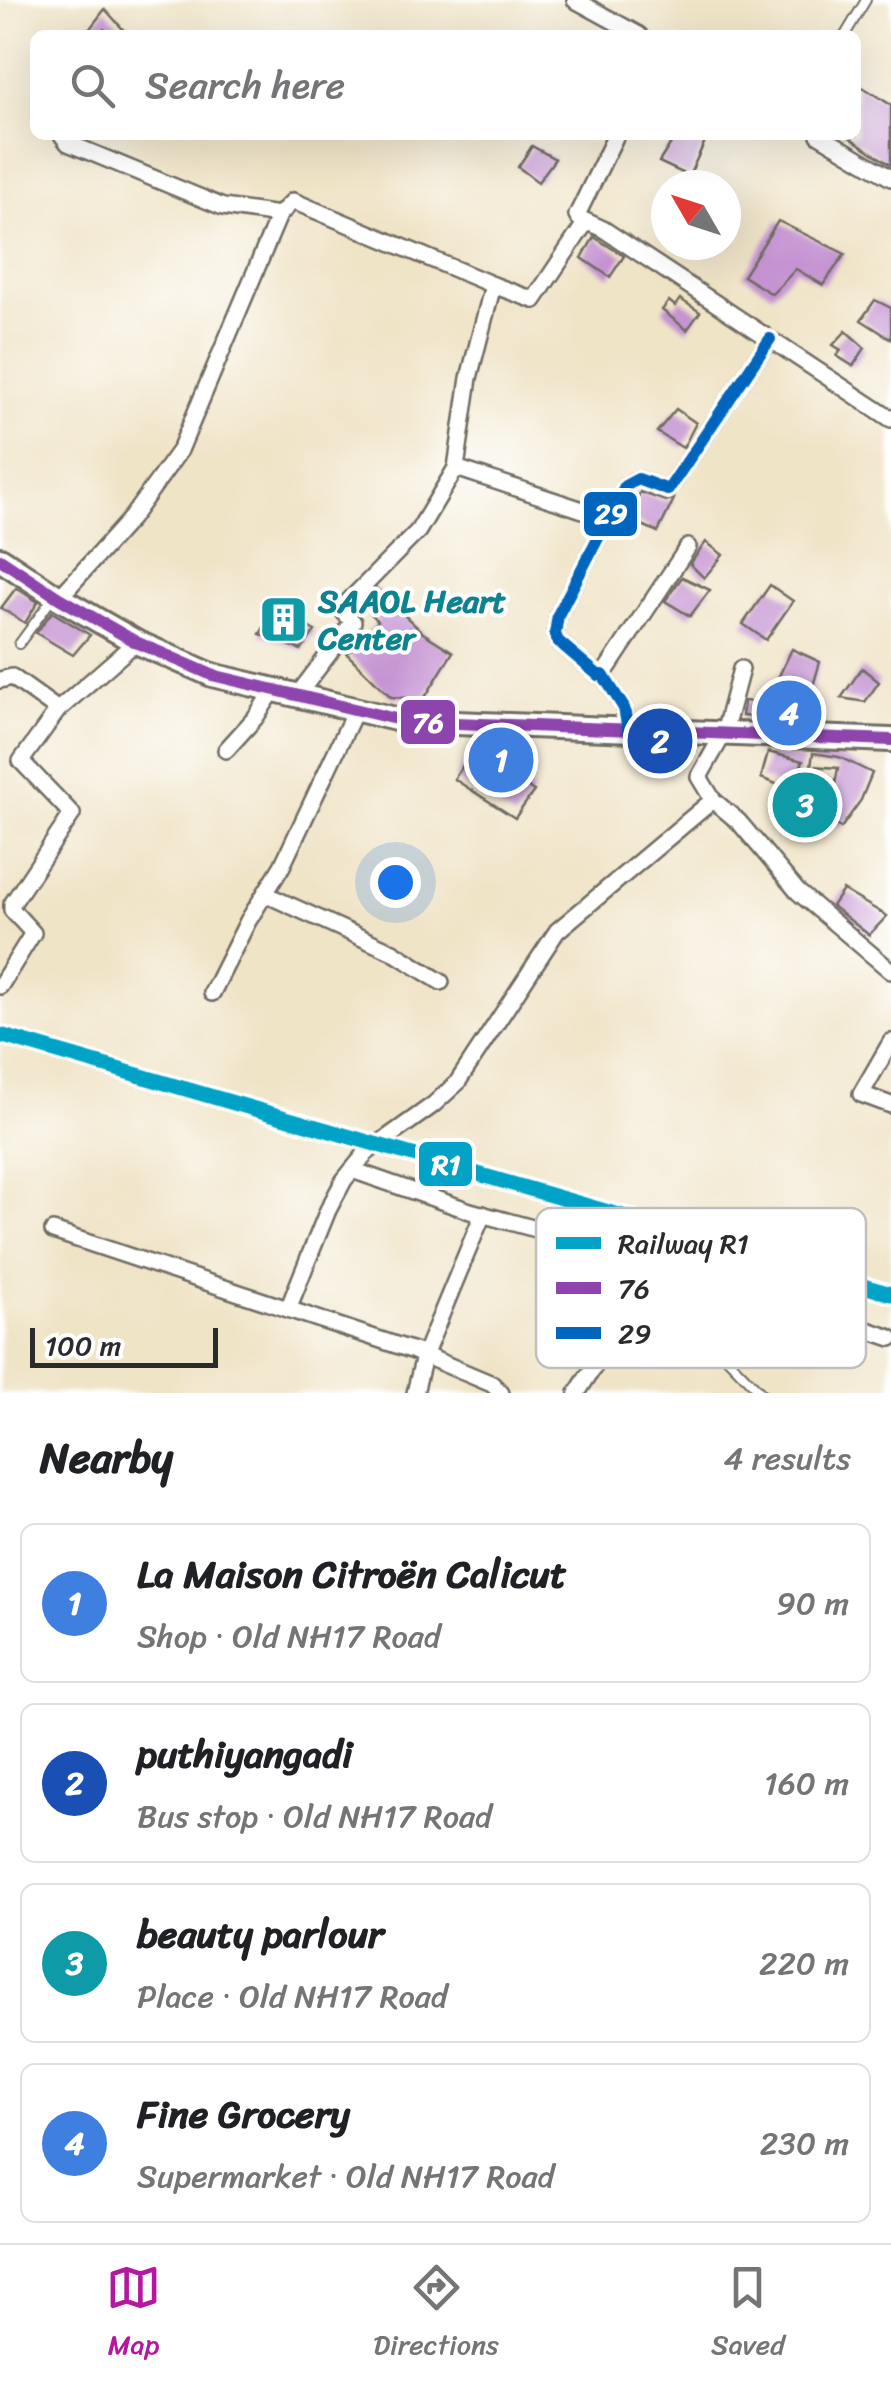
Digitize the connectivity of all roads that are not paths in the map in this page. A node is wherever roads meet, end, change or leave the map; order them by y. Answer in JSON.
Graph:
{"nodes":[{"id":1,"x":576,"y":0,"type":"edge"},
{"id":2,"x":866,"y":0,"type":"edge"},
{"id":3,"x":630,"y":30,"type":"edge"},
{"id":4,"x":849,"y":30,"type":"edge"},
{"id":5,"x":66,"y":140,"type":"edge"},
{"id":6,"x":614,"y":140,"type":"edge"},
{"id":7,"x":826,"y":140,"type":"edge"},
{"id":8,"x":891,"y":178,"type":"edge"},
{"id":9,"x":279,"y":215,"type":"junction"},
{"id":10,"x":586,"y":222,"type":"junction"},
{"id":11,"x":492,"y":285,"type":"junction"},
{"id":12,"x":770,"y":339,"type":"junction"},
{"id":13,"x":891,"y":420,"type":"edge"},
{"id":14,"x":456,"y":468,"type":"junction"},
{"id":15,"x":607,"y":518,"type":"junction"},
{"id":16,"x":688,"y":546,"type":"dead end"},
{"id":17,"x":0,"y":559,"type":"edge"},
{"id":18,"x":57,"y":596,"type":"junction"},
{"id":19,"x":136,"y":642,"type":"junction"},
{"id":20,"x":19,"y":644,"type":"dead end"},
{"id":21,"x":741,"y":669,"type":"dead end"},
{"id":22,"x":603,"y":675,"type":"junction"},
{"id":23,"x":0,"y":680,"type":"edge"},
{"id":24,"x":272,"y":691,"type":"junction"},
{"id":25,"x":296,"y":697,"type":"junction"},
{"id":26,"x":356,"y":709,"type":"junction"},
{"id":27,"x":58,"y":710,"type":"junction"},
{"id":28,"x":628,"y":730,"type":"junction"},
{"id":29,"x":724,"y":734,"type":"junction"},
{"id":30,"x":891,"y":740,"type":"edge"},
{"id":31,"x":226,"y":750,"type":"dead end"},
{"id":32,"x":713,"y":800,"type":"junction"},
{"id":33,"x":265,"y":894,"type":"junction"},
{"id":34,"x":891,"y":971,"type":"edge"},
{"id":35,"x":441,"y":982,"type":"dead end"},
{"id":36,"x":0,"y":986,"type":"edge"},
{"id":37,"x":212,"y":993,"type":"dead end"},
{"id":38,"x":891,"y":1042,"type":"edge"},
{"id":39,"x":891,"y":1105,"type":"edge"},
{"id":40,"x":352,"y":1170,"type":"junction"},
{"id":41,"x":483,"y":1214,"type":"junction"},
{"id":42,"x":536,"y":1229,"type":"edge"},
{"id":43,"x":53,"y":1231,"type":"dead end"},
{"id":44,"x":288,"y":1310,"type":"junction"},
{"id":45,"x":866,"y":1330,"type":"edge"},
{"id":46,"x":891,"y":1338,"type":"edge"},
{"id":47,"x":424,"y":1356,"type":"junction"},
{"id":48,"x":593,"y":1368,"type":"edge"},
{"id":49,"x":737,"y":1368,"type":"edge"},
{"id":50,"x":415,"y":1393,"type":"edge"},
{"id":51,"x":501,"y":1393,"type":"edge"},
{"id":52,"x":576,"y":1393,"type":"edge"},
{"id":53,"x":761,"y":1393,"type":"edge"}],
"edges":[{"from":1,"to":3,"type":"street"},
{"from":2,"to":4,"type":"lane"},
{"from":5,"to":9,"type":"street"},
{"from":6,"to":10,"type":"street"},
{"from":7,"to":8,"type":"street"},
{"from":9,"to":11,"type":"street"},
{"from":9,"to":18,"type":"street"},
{"from":10,"to":11,"type":"street"},
{"from":10,"to":12,"type":"street"},
{"from":11,"to":14,"type":"street"},
{"from":12,"to":13,"type":"street"},
{"from":12,"to":15,"type":"street"},
{"from":14,"to":15,"type":"street"},
{"from":14,"to":25,"type":"street"},
{"from":15,"to":22,"type":"street"},
{"from":16,"to":22,"type":"street"},
{"from":17,"to":18,"type":"main road"},
{"from":18,"to":19,"type":"main road"},
{"from":18,"to":20,"type":"lane"},
{"from":19,"to":24,"type":"main road"},
{"from":19,"to":27,"type":"street"},
{"from":21,"to":29,"type":"street"},
{"from":22,"to":28,"type":"street"},
{"from":23,"to":27,"type":"street"},
{"from":24,"to":25,"type":"main road"},
{"from":24,"to":31,"type":"street"},
{"from":25,"to":26,"type":"main road"},
{"from":26,"to":28,"type":"main road"},
{"from":26,"to":33,"type":"street"},
{"from":27,"to":36,"type":"street"},
{"from":28,"to":29,"type":"main road"},
{"from":29,"to":30,"type":"main road"},
{"from":29,"to":32,"type":"street"},
{"from":32,"to":34,"type":"street"},
{"from":32,"to":40,"type":"street"},
{"from":33,"to":35,"type":"street"},
{"from":33,"to":37,"type":"street"},
{"from":38,"to":39,"type":"street"},
{"from":40,"to":41,"type":"street"},
{"from":40,"to":44,"type":"street"},
{"from":41,"to":42,"type":"street"},
{"from":41,"to":47,"type":"street"},
{"from":43,"to":44,"type":"street"},
{"from":44,"to":47,"type":"street"},
{"from":45,"to":46,"type":"street"},
{"from":47,"to":50,"type":"street"},
{"from":47,"to":51,"type":"street"},
{"from":48,"to":52,"type":"street"},
{"from":49,"to":53,"type":"lane"}]}
